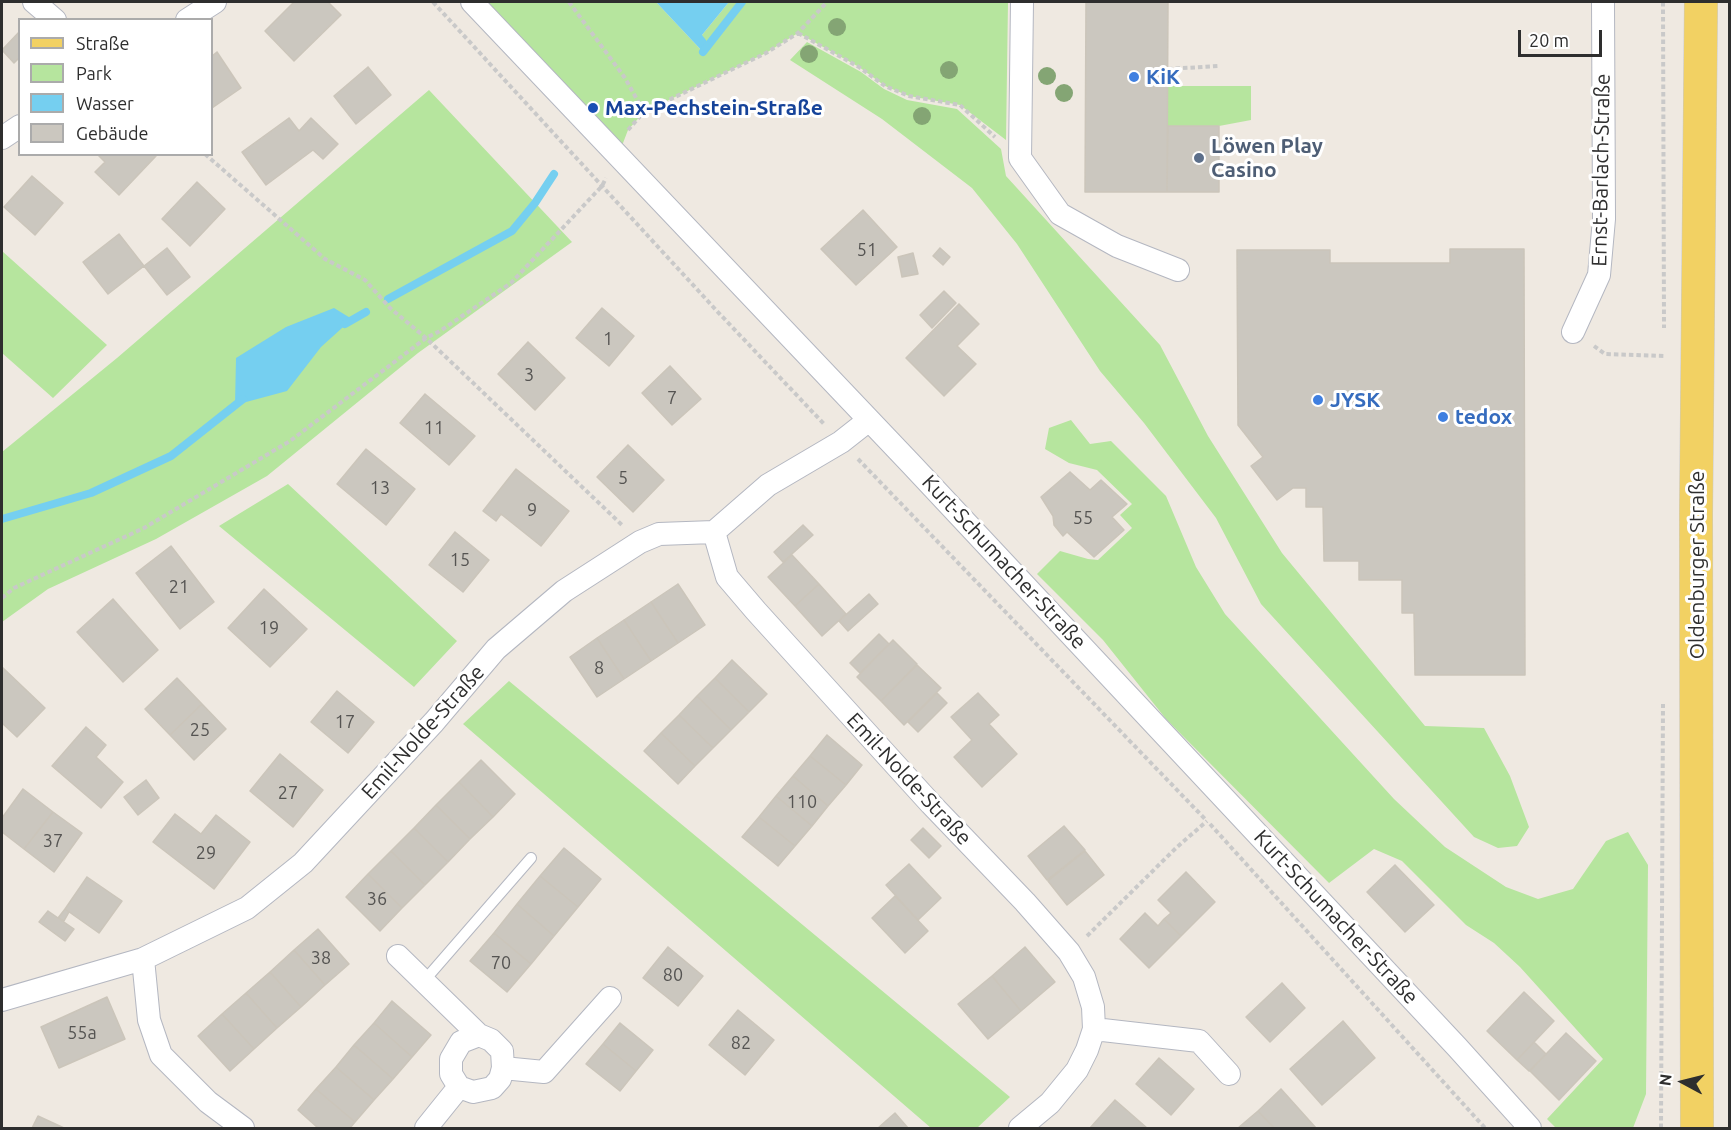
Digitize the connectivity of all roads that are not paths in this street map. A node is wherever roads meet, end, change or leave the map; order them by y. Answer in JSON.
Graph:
{"nodes":[{"id":1,"x":34,"y":2,"type":"edge"},
{"id":2,"x":215,"y":2,"type":"edge"},
{"id":3,"x":472,"y":2,"type":"edge"},
{"id":4,"x":1022,"y":2,"type":"edge"},
{"id":5,"x":1603,"y":2,"type":"edge"},
{"id":6,"x":1701,"y":2,"type":"edge"},
{"id":7,"x":53,"y":18,"type":"edge"},
{"id":8,"x":190,"y":18,"type":"edge"},
{"id":9,"x":18,"y":127,"type":"edge"},
{"id":10,"x":2,"y":138,"type":"edge"},
{"id":11,"x":1178,"y":270,"type":"dead end"},
{"id":12,"x":1573,"y":332,"type":"road end"},
{"id":13,"x":869,"y":420,"type":"junction"},
{"id":14,"x":714,"y":532,"type":"junction"},
{"id":15,"x":531,"y":858,"type":"dead end"},
{"id":16,"x":398,"y":956,"type":"dead end"},
{"id":17,"x":143,"y":959,"type":"junction"},
{"id":18,"x":424,"y":981,"type":"junction"},
{"id":19,"x":610,"y":998,"type":"dead end"},
{"id":20,"x":2,"y":1000,"type":"edge"},
{"id":21,"x":1094,"y":1029,"type":"junction"},
{"id":22,"x":478,"y":1035,"type":"junction"},
{"id":23,"x":503,"y":1068,"type":"junction"},
{"id":24,"x":1229,"y":1074,"type":"dead end"},
{"id":25,"x":459,"y":1087,"type":"junction"},
{"id":26,"x":243,"y":1128,"type":"edge"},
{"id":27,"x":426,"y":1128,"type":"edge"},
{"id":28,"x":1020,"y":1128,"type":"edge"},
{"id":29,"x":1530,"y":1128,"type":"edge"},
{"id":30,"x":1697,"y":1128,"type":"edge"}],
"edges":[{"from":1,"to":7,"type":"street"},
{"from":2,"to":8,"type":"street"},
{"from":3,"to":13,"type":"street","name":"Kurt-Schumacher-Straße"},
{"from":4,"to":11,"type":"street"},
{"from":5,"to":12,"type":"street","name":"Ernst-Barlach-Straße"},
{"from":6,"to":30,"type":"main road","name":"Oldenburger Straße"},
{"from":9,"to":10,"type":"street"},
{"from":13,"to":14,"type":"street"},
{"from":13,"to":29,"type":"street","name":"Kurt-Schumacher-Straße"},
{"from":14,"to":17,"type":"street","name":"Emil-Nolde-Straße"},
{"from":14,"to":21,"type":"street","name":"Emil-Nolde-Straße"},
{"from":15,"to":18,"type":"lane"},
{"from":16,"to":18,"type":"street"},
{"from":17,"to":20,"type":"street","name":"Emil-Nolde-Straße"},
{"from":17,"to":26,"type":"street"},
{"from":18,"to":22,"type":"street"},
{"from":19,"to":23,"type":"street"},
{"from":21,"to":24,"type":"street"},
{"from":21,"to":28,"type":"street","name":"Emil-Nolde-Straße"},
{"from":22,"to":23,"type":"street"},
{"from":22,"to":25,"type":"street"},
{"from":23,"to":25,"type":"street"},
{"from":25,"to":27,"type":"street"}]}
